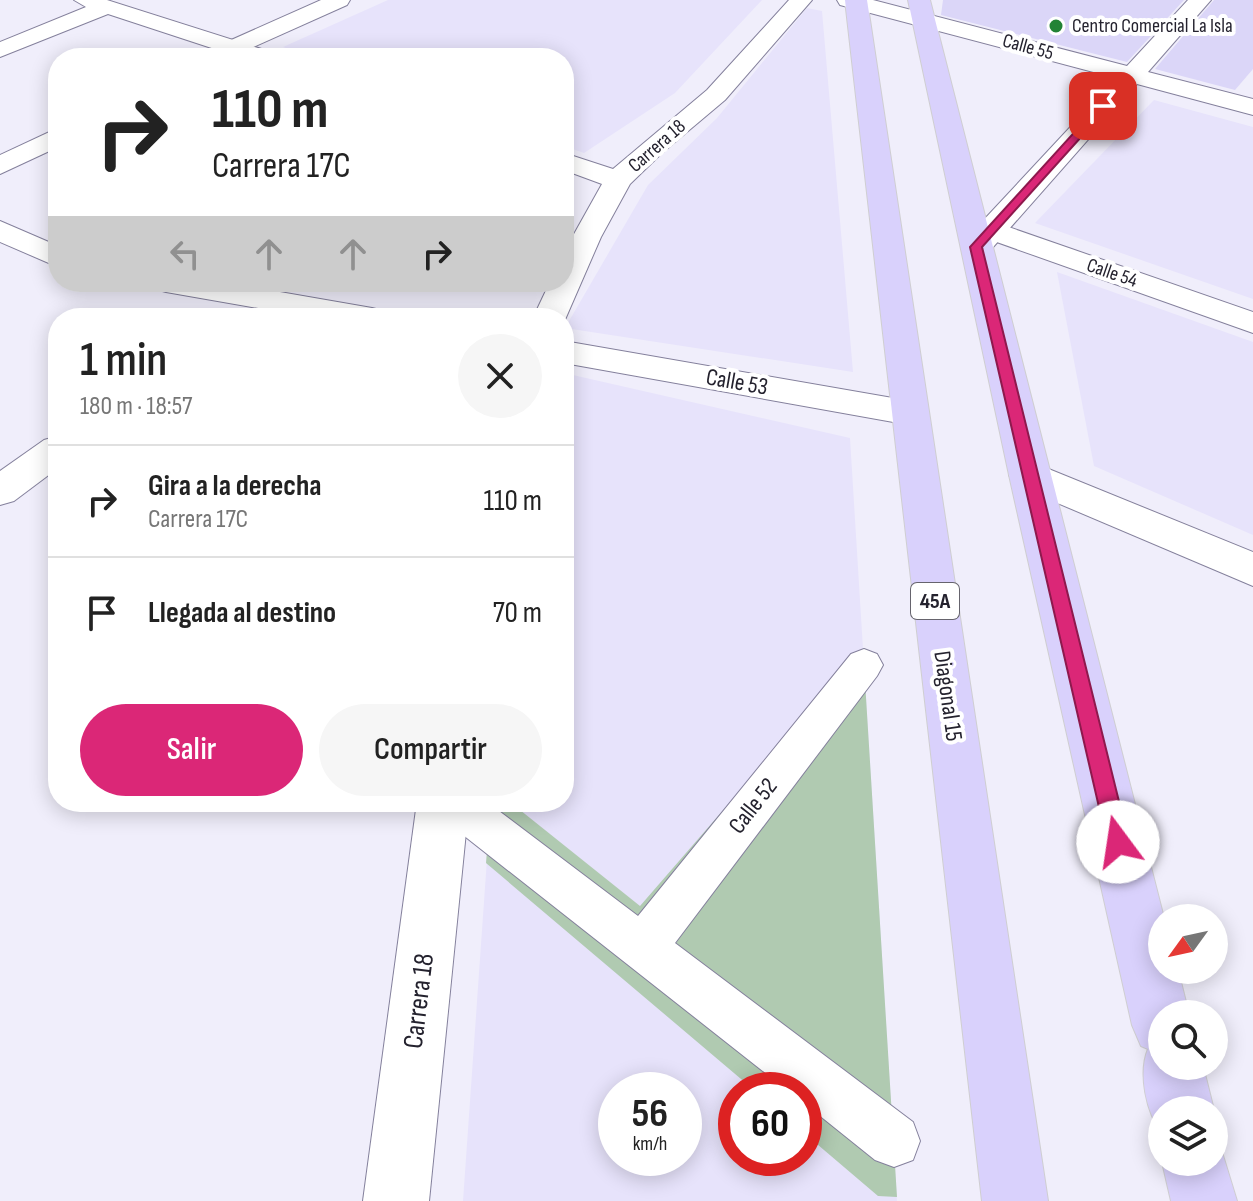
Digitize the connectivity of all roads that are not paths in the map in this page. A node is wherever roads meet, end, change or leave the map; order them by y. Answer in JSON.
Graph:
{"nodes":[{"id":1,"x":339,"y":0,"type":"edge"},
{"id":2,"x":801,"y":0,"type":"edge"},
{"id":3,"x":1200,"y":0,"type":"edge"},
{"id":4,"x":853,"y":1,"type":"edge"},
{"id":5,"x":96,"y":4,"type":"edge"},
{"id":6,"x":921,"y":9,"type":"edge"},
{"id":7,"x":232,"y":47,"type":"junction"},
{"id":8,"x":235,"y":48,"type":"edge"},
{"id":9,"x":0,"y":50,"type":"edge"},
{"id":10,"x":1132,"y":74,"type":"junction"},
{"id":11,"x":1253,"y":107,"type":"edge"},
{"id":12,"x":48,"y":141,"type":"edge"},
{"id":13,"x":574,"y":165,"type":"edge"},
{"id":14,"x":0,"y":166,"type":"edge"},
{"id":15,"x":618,"y":180,"type":"junction"},
{"id":16,"x":0,"y":230,"type":"edge"},
{"id":17,"x":979,"y":233,"type":"junction"},
{"id":18,"x":48,"y":253,"type":"edge"},
{"id":19,"x":574,"y":264,"type":"edge"},
{"id":20,"x":198,"y":292,"type":"edge"},
{"id":21,"x":250,"y":308,"type":"edge"},
{"id":22,"x":1253,"y":323,"type":"edge"},
{"id":23,"x":574,"y":354,"type":"edge"},
{"id":24,"x":910,"y":413,"type":"junction"},
{"id":25,"x":48,"y":456,"type":"edge"},
{"id":26,"x":1029,"y":475,"type":"junction"},
{"id":27,"x":0,"y":491,"type":"edge"},
{"id":28,"x":1253,"y":570,"type":"edge"},
{"id":29,"x":864,"y":665,"type":"dead end"},
{"id":30,"x":442,"y":812,"type":"edge"},
{"id":31,"x":467,"y":812,"type":"edge"},
{"id":32,"x":643,"y":947,"type":"junction"},
{"id":33,"x":1156,"y":1000,"type":"edge"},
{"id":34,"x":894,"y":1141,"type":"dead end"},
{"id":35,"x":1198,"y":1176,"type":"edge"},
{"id":36,"x":396,"y":1201,"type":"edge"},
{"id":37,"x":1015,"y":1201,"type":"edge"},
{"id":38,"x":1204,"y":1201,"type":"edge"}],
"edges":[{"from":1,"to":7,"type":"street"},
{"from":2,"to":15,"type":"street","name":"Carrera 18"},
{"from":3,"to":10,"type":"street"},
{"from":4,"to":6,"type":"street","name":"Calle 55"},
{"from":4,"to":24,"type":"main road","name":"Diagonal 15","number":"45A"},
{"from":5,"to":7,"type":"street"},
{"from":5,"to":9,"type":"street"},
{"from":6,"to":10,"type":"street","name":"Calle 55"},
{"from":6,"to":17,"type":"main road"},
{"from":7,"to":8,"type":"street"},
{"from":10,"to":11,"type":"street","name":"Calle 55"},
{"from":10,"to":17,"type":"street"},
{"from":12,"to":14,"type":"street"},
{"from":13,"to":15,"type":"street"},
{"from":15,"to":19,"type":"street","name":"Carrera 18"},
{"from":16,"to":18,"type":"street"},
{"from":17,"to":22,"type":"street","name":"Calle 54"},
{"from":17,"to":26,"type":"main road"},
{"from":20,"to":21,"type":"street"},
{"from":23,"to":24,"type":"street","name":"Calle 53"},
{"from":24,"to":37,"type":"main road","name":"Diagonal 15","number":"45A"},
{"from":25,"to":27,"type":"street"},
{"from":26,"to":28,"type":"street"},
{"from":26,"to":33,"type":"main road"},
{"from":29,"to":32,"type":"street","name":"Calle 52"},
{"from":30,"to":36,"type":"street","name":"Carrera 18"},
{"from":31,"to":32,"type":"street"},
{"from":32,"to":34,"type":"street"},
{"from":35,"to":38,"type":"main road"}]}
